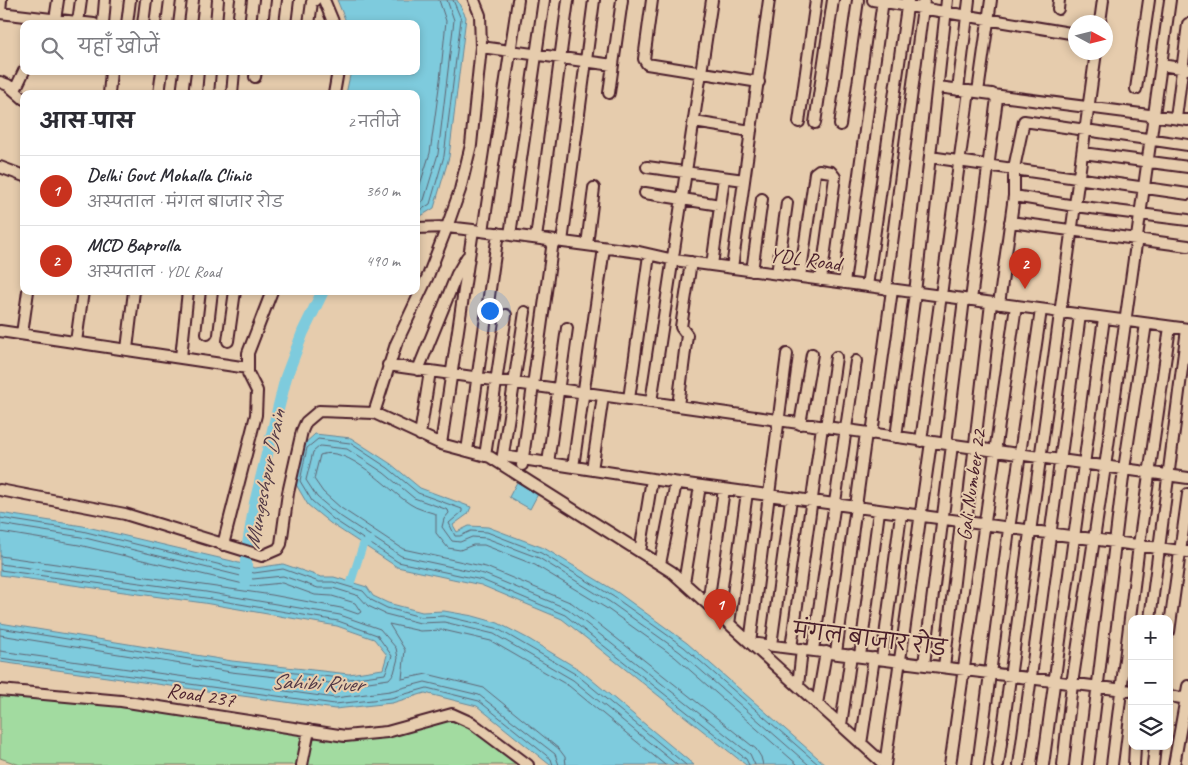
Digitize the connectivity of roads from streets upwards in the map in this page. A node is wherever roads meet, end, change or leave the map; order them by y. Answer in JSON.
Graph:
{"nodes":[{"id":1,"x":1,"y":0,"type":"edge"},
{"id":2,"x":58,"y":0,"type":"edge"},
{"id":3,"x":81,"y":0,"type":"edge"},
{"id":4,"x":105,"y":0,"type":"edge"},
{"id":5,"x":130,"y":0,"type":"edge"},
{"id":6,"x":146,"y":0,"type":"edge"},
{"id":7,"x":170,"y":0,"type":"edge"},
{"id":8,"x":193,"y":0,"type":"edge"},
{"id":9,"x":218,"y":0,"type":"edge"},
{"id":10,"x":242,"y":0,"type":"edge"},
{"id":11,"x":265,"y":0,"type":"edge"},
{"id":12,"x":288,"y":0,"type":"edge"},
{"id":13,"x":314,"y":0,"type":"edge"},
{"id":14,"x":324,"y":0,"type":"edge"},
{"id":15,"x":474,"y":0,"type":"edge"},
{"id":16,"x":518,"y":0,"type":"edge"},
{"id":17,"x":544,"y":0,"type":"edge"},
{"id":18,"x":568,"y":0,"type":"edge"},
{"id":19,"x":594,"y":0,"type":"edge"},
{"id":20,"x":622,"y":0,"type":"edge"},
{"id":21,"x":652,"y":0,"type":"edge"},
{"id":22,"x":712,"y":0,"type":"edge"},
{"id":23,"x":769,"y":0,"type":"edge"},
{"id":24,"x":816,"y":0,"type":"edge"},
{"id":25,"x":833,"y":0,"type":"edge"},
{"id":26,"x":858,"y":0,"type":"edge"},
{"id":27,"x":947,"y":0,"type":"edge"},
{"id":28,"x":969,"y":0,"type":"edge"},
{"id":29,"x":991,"y":0,"type":"edge"},
{"id":30,"x":1103,"y":0,"type":"edge"},
{"id":31,"x":1149,"y":0,"type":"edge"},
{"id":32,"x":1170,"y":0,"type":"edge"},
{"id":33,"x":880,"y":1,"type":"edge"},
{"id":34,"x":907,"y":4,"type":"edge"},
{"id":35,"x":923,"y":5,"type":"edge"},
{"id":36,"x":945,"y":13,"type":"junction"},
{"id":37,"x":1101,"y":15,"type":"edge"},
{"id":38,"x":967,"y":16,"type":"junction"},
{"id":39,"x":988,"y":19,"type":"junction"},
{"id":40,"x":56,"y":20,"type":"joint"},
{"id":41,"x":85,"y":20,"type":"edge"},
{"id":42,"x":103,"y":20,"type":"edge"},
{"id":43,"x":128,"y":20,"type":"edge"},
{"id":44,"x":144,"y":20,"type":"edge"},
{"id":45,"x":168,"y":20,"type":"edge"},
{"id":46,"x":190,"y":20,"type":"edge"},
{"id":47,"x":216,"y":20,"type":"edge"},
{"id":48,"x":239,"y":20,"type":"edge"},
{"id":49,"x":262,"y":20,"type":"edge"},
{"id":50,"x":286,"y":20,"type":"edge"},
{"id":51,"x":310,"y":20,"type":"edge"},
{"id":52,"x":332,"y":20,"type":"edge"},
{"id":53,"x":1188,"y":24,"type":"edge"},
{"id":54,"x":1068,"y":33,"type":"edge"},
{"id":55,"x":481,"y":46,"type":"junction"},
{"id":56,"x":511,"y":50,"type":"junction"},
{"id":57,"x":537,"y":53,"type":"junction"},
{"id":58,"x":560,"y":56,"type":"junction"},
{"id":59,"x":1095,"y":60,"type":"edge"},
{"id":60,"x":586,"y":61,"type":"junction"},
{"id":61,"x":613,"y":65,"type":"junction"},
{"id":62,"x":1161,"y":65,"type":"junction"},
{"id":63,"x":1185,"y":69,"type":"edge"},
{"id":64,"x":701,"y":72,"type":"junction"},
{"id":65,"x":22,"y":75,"type":"edge"},
{"id":66,"x":111,"y":75,"type":"edge"},
{"id":67,"x":161,"y":75,"type":"edge"},
{"id":68,"x":184,"y":75,"type":"edge"},
{"id":69,"x":210,"y":75,"type":"edge"},
{"id":70,"x":234,"y":75,"type":"edge"},
{"id":71,"x":337,"y":75,"type":"edge"},
{"id":72,"x":0,"y":82,"type":"edge"},
{"id":73,"x":759,"y":82,"type":"junction"},
{"id":74,"x":938,"y":87,"type":"junction"},
{"id":75,"x":1136,"y":89,"type":"dead end"},
{"id":76,"x":15,"y":90,"type":"junction"},
{"id":77,"x":109,"y":90,"type":"edge"},
{"id":78,"x":160,"y":90,"type":"edge"},
{"id":79,"x":183,"y":90,"type":"edge"},
{"id":80,"x":208,"y":90,"type":"edge"},
{"id":81,"x":232,"y":90,"type":"edge"},
{"id":82,"x":335,"y":90,"type":"edge"},
{"id":83,"x":958,"y":90,"type":"junction"},
{"id":84,"x":974,"y":92,"type":"junction"},
{"id":85,"x":609,"y":93,"type":"dead end"},
{"id":86,"x":993,"y":95,"type":"junction"},
{"id":87,"x":20,"y":96,"type":"edge"},
{"id":88,"x":1089,"y":107,"type":"junction"},
{"id":89,"x":1154,"y":115,"type":"junction"},
{"id":90,"x":1176,"y":118,"type":"junction"},
{"id":91,"x":1188,"y":120,"type":"edge"},
{"id":92,"x":694,"y":122,"type":"junction"},
{"id":93,"x":799,"y":122,"type":"dead end"},
{"id":94,"x":815,"y":123,"type":"dead end"},
{"id":95,"x":840,"y":125,"type":"dead end"},
{"id":96,"x":1086,"y":130,"type":"junction"},
{"id":97,"x":751,"y":131,"type":"junction"},
{"id":98,"x":1151,"y":140,"type":"junction"},
{"id":99,"x":1188,"y":145,"type":"edge"},
{"id":100,"x":1083,"y":153,"type":"junction"},
{"id":101,"x":930,"y":157,"type":"junction"},
{"id":102,"x":960,"y":162,"type":"junction"},
{"id":103,"x":1148,"y":162,"type":"junction"},
{"id":104,"x":988,"y":165,"type":"junction"},
{"id":105,"x":0,"y":167,"type":"edge"},
{"id":106,"x":647,"y":167,"type":"dead end"},
{"id":107,"x":1188,"y":167,"type":"edge"},
{"id":108,"x":1014,"y":168,"type":"junction"},
{"id":109,"x":686,"y":172,"type":"junction"},
{"id":110,"x":20,"y":174,"type":"edge"},
{"id":111,"x":724,"y":178,"type":"junction"},
{"id":112,"x":744,"y":180,"type":"junction"},
{"id":113,"x":1079,"y":180,"type":"junction"},
{"id":114,"x":594,"y":188,"type":"dead end"},
{"id":115,"x":1144,"y":188,"type":"junction"},
{"id":116,"x":645,"y":193,"type":"dead end"},
{"id":117,"x":1188,"y":194,"type":"edge"},
{"id":118,"x":1014,"y":196,"type":"junction"},
{"id":119,"x":682,"y":199,"type":"junction"},
{"id":120,"x":762,"y":199,"type":"dead end"},
{"id":121,"x":787,"y":203,"type":"dead end"},
{"id":122,"x":720,"y":205,"type":"junction"},
{"id":123,"x":1076,"y":206,"type":"junction"},
{"id":124,"x":1141,"y":213,"type":"junction"},
{"id":125,"x":1188,"y":220,"type":"edge"},
{"id":126,"x":1010,"y":222,"type":"junction"},
{"id":127,"x":447,"y":227,"type":"junction"},
{"id":128,"x":420,"y":228,"type":"edge"},
{"id":129,"x":1072,"y":229,"type":"junction"},
{"id":130,"x":478,"y":231,"type":"junction"},
{"id":131,"x":498,"y":234,"type":"junction"},
{"id":132,"x":510,"y":235,"type":"junction"},
{"id":133,"x":536,"y":238,"type":"junction"},
{"id":134,"x":1137,"y":239,"type":"junction"},
{"id":135,"x":557,"y":241,"type":"junction"},
{"id":136,"x":587,"y":245,"type":"junction"},
{"id":137,"x":1188,"y":246,"type":"edge"},
{"id":138,"x":604,"y":248,"type":"junction"},
{"id":139,"x":469,"y":254,"type":"junction"},
{"id":140,"x":649,"y":254,"type":"junction"},
{"id":141,"x":674,"y":260,"type":"junction"},
{"id":142,"x":691,"y":262,"type":"junction"},
{"id":143,"x":712,"y":265,"type":"junction"},
{"id":144,"x":732,"y":268,"type":"junction"},
{"id":145,"x":752,"y":271,"type":"junction"},
{"id":146,"x":777,"y":274,"type":"junction"},
{"id":147,"x":800,"y":277,"type":"junction"},
{"id":148,"x":821,"y":280,"type":"junction"},
{"id":149,"x":844,"y":283,"type":"junction"},
{"id":150,"x":868,"y":286,"type":"junction"},
{"id":151,"x":889,"y":289,"type":"junction"},
{"id":152,"x":915,"y":293,"type":"junction"},
{"id":153,"x":420,"y":294,"type":"edge"},
{"id":154,"x":27,"y":295,"type":"edge"},
{"id":155,"x":82,"y":295,"type":"edge"},
{"id":156,"x":134,"y":295,"type":"edge"},
{"id":157,"x":188,"y":295,"type":"edge"},
{"id":158,"x":212,"y":295,"type":"edge"},
{"id":159,"x":234,"y":295,"type":"edge"},
{"id":160,"x":270,"y":295,"type":"edge"},
{"id":161,"x":419,"y":295,"type":"edge"},
{"id":162,"x":941,"y":296,"type":"junction"},
{"id":163,"x":968,"y":300,"type":"junction"},
{"id":164,"x":995,"y":304,"type":"junction"},
{"id":165,"x":1016,"y":306,"type":"junction"},
{"id":166,"x":1041,"y":310,"type":"junction"},
{"id":167,"x":525,"y":312,"type":"dead end"},
{"id":168,"x":1061,"y":312,"type":"junction"},
{"id":169,"x":506,"y":315,"type":"dead end"},
{"id":170,"x":1080,"y":315,"type":"junction"},
{"id":171,"x":1104,"y":318,"type":"junction"},
{"id":172,"x":1124,"y":321,"type":"junction"},
{"id":173,"x":1146,"y":324,"type":"junction"},
{"id":174,"x":1170,"y":327,"type":"junction"},
{"id":175,"x":566,"y":328,"type":"dead end"},
{"id":176,"x":1188,"y":329,"type":"edge"},
{"id":177,"x":0,"y":331,"type":"edge"},
{"id":178,"x":22,"y":334,"type":"junction"},
{"id":179,"x":207,"y":334,"type":"dead end"},
{"id":180,"x":228,"y":341,"type":"dead end"},
{"id":181,"x":76,"y":342,"type":"junction"},
{"id":182,"x":127,"y":349,"type":"junction"},
{"id":183,"x":787,"y":354,"type":"dead end"},
{"id":184,"x":812,"y":354,"type":"dead end"},
{"id":185,"x":181,"y":357,"type":"junction"},
{"id":186,"x":836,"y":357,"type":"dead end"},
{"id":187,"x":856,"y":361,"type":"dead end"},
{"id":188,"x":388,"y":365,"type":"junction"},
{"id":189,"x":248,"y":368,"type":"junction"},
{"id":190,"x":418,"y":370,"type":"junction"},
{"id":191,"x":430,"y":372,"type":"junction"},
{"id":192,"x":451,"y":374,"type":"junction"},
{"id":193,"x":477,"y":378,"type":"junction"},
{"id":194,"x":496,"y":381,"type":"junction"},
{"id":195,"x":514,"y":383,"type":"junction"},
{"id":196,"x":534,"y":386,"type":"junction"},
{"id":197,"x":559,"y":390,"type":"junction"},
{"id":198,"x":583,"y":393,"type":"junction"},
{"id":199,"x":603,"y":396,"type":"junction"},
{"id":200,"x":629,"y":399,"type":"junction"},
{"id":201,"x":651,"y":402,"type":"junction"},
{"id":202,"x":678,"y":406,"type":"junction"},
{"id":203,"x":374,"y":413,"type":"junction"},
{"id":204,"x":778,"y":421,"type":"junction"},
{"id":205,"x":800,"y":424,"type":"junction"},
{"id":206,"x":824,"y":427,"type":"junction"},
{"id":207,"x":846,"y":430,"type":"junction"},
{"id":208,"x":869,"y":433,"type":"junction"},
{"id":209,"x":420,"y":435,"type":"junction"},
{"id":210,"x":896,"y":437,"type":"junction"},
{"id":211,"x":926,"y":442,"type":"junction"},
{"id":212,"x":441,"y":444,"type":"junction"},
{"id":213,"x":949,"y":445,"type":"junction"},
{"id":214,"x":976,"y":449,"type":"junction"},
{"id":215,"x":467,"y":451,"type":"junction"},
{"id":216,"x":995,"y":452,"type":"junction"},
{"id":217,"x":1020,"y":455,"type":"junction"},
{"id":218,"x":486,"y":456,"type":"junction"},
{"id":219,"x":1039,"y":458,"type":"junction"},
{"id":220,"x":522,"y":459,"type":"junction"},
{"id":221,"x":502,"y":460,"type":"junction"},
{"id":222,"x":1059,"y":460,"type":"junction"},
{"id":223,"x":548,"y":463,"type":"junction"},
{"id":224,"x":1084,"y":464,"type":"junction"},
{"id":225,"x":573,"y":467,"type":"junction"},
{"id":226,"x":1105,"y":467,"type":"junction"},
{"id":227,"x":1124,"y":469,"type":"junction"},
{"id":228,"x":592,"y":470,"type":"junction"},
{"id":229,"x":1149,"y":473,"type":"junction"},
{"id":230,"x":1168,"y":475,"type":"junction"},
{"id":231,"x":520,"y":476,"type":"junction"},
{"id":232,"x":1188,"y":478,"type":"edge"},
{"id":233,"x":652,"y":479,"type":"junction"},
{"id":234,"x":676,"y":482,"type":"junction"},
{"id":235,"x":700,"y":486,"type":"junction"},
{"id":236,"x":724,"y":489,"type":"junction"},
{"id":237,"x":0,"y":490,"type":"edge"},
{"id":238,"x":747,"y":492,"type":"junction"},
{"id":239,"x":1188,"y":494,"type":"edge"},
{"id":240,"x":768,"y":495,"type":"junction"},
{"id":241,"x":791,"y":498,"type":"junction"},
{"id":242,"x":812,"y":501,"type":"junction"},
{"id":243,"x":835,"y":504,"type":"junction"},
{"id":244,"x":857,"y":508,"type":"junction"},
{"id":245,"x":879,"y":511,"type":"junction"},
{"id":246,"x":901,"y":514,"type":"junction"},
{"id":247,"x":920,"y":516,"type":"junction"},
{"id":248,"x":942,"y":519,"type":"junction"},
{"id":249,"x":963,"y":522,"type":"junction"},
{"id":250,"x":984,"y":525,"type":"junction"},
{"id":251,"x":1009,"y":529,"type":"junction"},
{"id":252,"x":1030,"y":531,"type":"junction"},
{"id":253,"x":1049,"y":534,"type":"junction"},
{"id":254,"x":1074,"y":537,"type":"junction"},
{"id":255,"x":1093,"y":540,"type":"junction"},
{"id":256,"x":1115,"y":542,"type":"junction"},
{"id":257,"x":223,"y":545,"type":"junction"},
{"id":258,"x":1139,"y":545,"type":"junction"},
{"id":259,"x":1159,"y":548,"type":"junction"},
{"id":260,"x":1184,"y":551,"type":"edge"},
{"id":261,"x":640,"y":552,"type":"junction"},
{"id":262,"x":660,"y":564,"type":"junction"},
{"id":263,"x":684,"y":582,"type":"junction"},
{"id":264,"x":708,"y":604,"type":"junction"},
{"id":265,"x":1151,"y":615,"type":"edge"},
{"id":266,"x":1172,"y":615,"type":"edge"},
{"id":267,"x":729,"y":624,"type":"junction"},
{"id":268,"x":750,"y":643,"type":"junction"},
{"id":269,"x":771,"y":645,"type":"junction"},
{"id":270,"x":791,"y":648,"type":"junction"},
{"id":271,"x":802,"y":649,"type":"junction"},
{"id":272,"x":813,"y":650,"type":"junction"},
{"id":273,"x":831,"y":653,"type":"junction"},
{"id":274,"x":855,"y":655,"type":"junction"},
{"id":275,"x":878,"y":658,"type":"junction"},
{"id":276,"x":901,"y":661,"type":"junction"},
{"id":277,"x":924,"y":664,"type":"junction"},
{"id":278,"x":944,"y":667,"type":"junction"},
{"id":279,"x":965,"y":670,"type":"junction"},
{"id":280,"x":992,"y":673,"type":"junction"},
{"id":281,"x":1011,"y":676,"type":"junction"},
{"id":282,"x":1032,"y":678,"type":"junction"},
{"id":283,"x":1055,"y":681,"type":"junction"},
{"id":284,"x":1072,"y":684,"type":"junction"},
{"id":285,"x":798,"y":686,"type":"junction"},
{"id":286,"x":1188,"y":686,"type":"edge"},
{"id":287,"x":1097,"y":687,"type":"junction"},
{"id":288,"x":0,"y":690,"type":"edge"},
{"id":289,"x":1120,"y":690,"type":"junction"},
{"id":290,"x":1128,"y":691,"type":"edge"},
{"id":291,"x":1173,"y":696,"type":"edge"},
{"id":292,"x":1187,"y":698,"type":"edge"},
{"id":293,"x":817,"y":704,"type":"junction"},
{"id":294,"x":841,"y":725,"type":"junction"},
{"id":295,"x":309,"y":730,"type":"junction"},
{"id":296,"x":861,"y":744,"type":"junction"},
{"id":297,"x":1135,"y":750,"type":"edge"},
{"id":298,"x":1155,"y":750,"type":"edge"},
{"id":299,"x":302,"y":765,"type":"edge"},
{"id":300,"x":528,"y":765,"type":"edge"},
{"id":301,"x":885,"y":765,"type":"edge"},
{"id":302,"x":950,"y":765,"type":"edge"},
{"id":303,"x":978,"y":765,"type":"edge"},
{"id":304,"x":998,"y":765,"type":"edge"},
{"id":305,"x":1019,"y":765,"type":"edge"},
{"id":306,"x":1043,"y":765,"type":"edge"},
{"id":307,"x":1063,"y":765,"type":"edge"},
{"id":308,"x":1088,"y":765,"type":"edge"},
{"id":309,"x":1112,"y":765,"type":"edge"},
{"id":310,"x":1134,"y":765,"type":"edge"},
{"id":311,"x":1153,"y":765,"type":"edge"},
{"id":312,"x":1174,"y":765,"type":"edge"}],
"edges":[{"from":1,"to":40,"type":"street"},
{"from":2,"to":40,"type":"street"},
{"from":3,"to":41,"type":"street"},
{"from":4,"to":42,"type":"street"},
{"from":5,"to":43,"type":"street"},
{"from":6,"to":44,"type":"street"},
{"from":7,"to":45,"type":"street"},
{"from":8,"to":46,"type":"street"},
{"from":9,"to":47,"type":"street"},
{"from":10,"to":48,"type":"street"},
{"from":11,"to":49,"type":"street"},
{"from":12,"to":50,"type":"street"},
{"from":13,"to":51,"type":"street"},
{"from":14,"to":52,"type":"street"},
{"from":15,"to":55,"type":"street"},
{"from":16,"to":56,"type":"street"},
{"from":17,"to":57,"type":"street"},
{"from":18,"to":58,"type":"street"},
{"from":19,"to":60,"type":"street"},
{"from":20,"to":61,"type":"street"},
{"from":21,"to":64,"type":"street"},
{"from":22,"to":64,"type":"street"},
{"from":23,"to":73,"type":"street"},
{"from":24,"to":93,"type":"street"},
{"from":25,"to":94,"type":"street"},
{"from":26,"to":95,"type":"street"},
{"from":27,"to":36,"type":"street"},
{"from":28,"to":38,"type":"street"},
{"from":29,"to":39,"type":"street"},
{"from":30,"to":37,"type":"street"},
{"from":31,"to":75,"type":"street"},
{"from":32,"to":62,"type":"street"},
{"from":33,"to":34,"type":"street"},
{"from":33,"to":149,"type":"street"},
{"from":34,"to":35,"type":"street"},
{"from":34,"to":150,"type":"street"},
{"from":35,"to":36,"type":"street"},
{"from":35,"to":151,"type":"street"},
{"from":36,"to":38,"type":"street"},
{"from":36,"to":74,"type":"street"},
{"from":38,"to":39,"type":"street"},
{"from":38,"to":83,"type":"street"},
{"from":39,"to":54,"type":"street"},
{"from":39,"to":84,"type":"street"},
{"from":53,"to":63,"type":"street"},
{"from":55,"to":56,"type":"street"},
{"from":55,"to":127,"type":"street"},
{"from":56,"to":57,"type":"street"},
{"from":56,"to":130,"type":"street"},
{"from":57,"to":58,"type":"street"},
{"from":57,"to":132,"type":"street"},
{"from":58,"to":60,"type":"street"},
{"from":58,"to":133,"type":"street"},
{"from":59,"to":88,"type":"street"},
{"from":60,"to":61,"type":"street"},
{"from":60,"to":135,"type":"street"},
{"from":61,"to":85,"type":"street"},
{"from":62,"to":63,"type":"street"},
{"from":62,"to":89,"type":"street"},
{"from":63,"to":90,"type":"street"},
{"from":64,"to":73,"type":"street"},
{"from":64,"to":92,"type":"street"},
{"from":65,"to":76,"type":"street"},
{"from":66,"to":77,"type":"street"},
{"from":67,"to":78,"type":"street"},
{"from":68,"to":79,"type":"street"},
{"from":69,"to":80,"type":"street"},
{"from":70,"to":81,"type":"street"},
{"from":71,"to":82,"type":"street"},
{"from":72,"to":76,"type":"street"},
{"from":73,"to":97,"type":"street"},
{"from":74,"to":83,"type":"street"},
{"from":74,"to":101,"type":"street"},
{"from":76,"to":87,"type":"street"},
{"from":83,"to":84,"type":"street"},
{"from":84,"to":86,"type":"street"},
{"from":84,"to":102,"type":"street"},
{"from":86,"to":88,"type":"street"},
{"from":86,"to":104,"type":"street"},
{"from":88,"to":89,"type":"street"},
{"from":88,"to":96,"type":"street"},
{"from":89,"to":90,"type":"street"},
{"from":89,"to":98,"type":"street"},
{"from":90,"to":91,"type":"street"},
{"from":92,"to":97,"type":"street"},
{"from":92,"to":109,"type":"street"},
{"from":96,"to":98,"type":"street"},
{"from":96,"to":100,"type":"street"},
{"from":96,"to":108,"type":"street"},
{"from":97,"to":112,"type":"street"},
{"from":98,"to":99,"type":"street"},
{"from":98,"to":103,"type":"street"},
{"from":100,"to":103,"type":"street"},
{"from":100,"to":113,"type":"street"},
{"from":101,"to":102,"type":"street"},
{"from":101,"to":152,"type":"street"},
{"from":102,"to":104,"type":"street"},
{"from":102,"to":162,"type":"street"},
{"from":103,"to":107,"type":"street"},
{"from":103,"to":115,"type":"street"},
{"from":104,"to":108,"type":"street"},
{"from":104,"to":163,"type":"street"},
{"from":105,"to":110,"type":"street"},
{"from":106,"to":109,"type":"street"},
{"from":108,"to":113,"type":"street"},
{"from":108,"to":118,"type":"street"},
{"from":109,"to":111,"type":"street"},
{"from":109,"to":119,"type":"street"},
{"from":111,"to":112,"type":"street"},
{"from":111,"to":122,"type":"street"},
{"from":112,"to":144,"type":"street"},
{"from":113,"to":115,"type":"street"},
{"from":113,"to":123,"type":"street"},
{"from":114,"to":136,"type":"street"},
{"from":115,"to":117,"type":"street"},
{"from":115,"to":124,"type":"street"},
{"from":116,"to":119,"type":"street"},
{"from":118,"to":123,"type":"street"},
{"from":118,"to":126,"type":"street"},
{"from":119,"to":122,"type":"street"},
{"from":119,"to":141,"type":"street"},
{"from":120,"to":145,"type":"street"},
{"from":121,"to":146,"type":"street"},
{"from":122,"to":143,"type":"street"},
{"from":123,"to":124,"type":"street"},
{"from":123,"to":129,"type":"street"},
{"from":124,"to":125,"type":"street"},
{"from":124,"to":134,"type":"street"},
{"from":126,"to":129,"type":"street"},
{"from":126,"to":164,"type":"street"},
{"from":127,"to":128,"type":"street","name":"YDL Road"},
{"from":127,"to":130,"type":"street","name":"YDL Road"},
{"from":127,"to":153,"type":"street"},
{"from":129,"to":134,"type":"street"},
{"from":129,"to":168,"type":"street"},
{"from":130,"to":131,"type":"street","name":"YDL Road"},
{"from":130,"to":139,"type":"street"},
{"from":131,"to":132,"type":"street","name":"YDL Road"},
{"from":131,"to":193,"type":"street"},
{"from":132,"to":133,"type":"street","name":"YDL Road"},
{"from":133,"to":135,"type":"street","name":"YDL Road"},
{"from":134,"to":137,"type":"street"},
{"from":134,"to":172,"type":"street"},
{"from":135,"to":136,"type":"street","name":"YDL Road"},
{"from":135,"to":196,"type":"street"},
{"from":136,"to":138,"type":"street","name":"YDL Road"},
{"from":138,"to":140,"type":"street","name":"YDL Road"},
{"from":138,"to":198,"type":"street"},
{"from":139,"to":190,"type":"street"},
{"from":139,"to":192,"type":"street"},
{"from":140,"to":141,"type":"street","name":"YDL Road"},
{"from":140,"to":200,"type":"street"},
{"from":141,"to":142,"type":"street","name":"YDL Road"},
{"from":141,"to":201,"type":"street"},
{"from":142,"to":143,"type":"street","name":"YDL Road"},
{"from":142,"to":202,"type":"street"},
{"from":143,"to":144,"type":"street","name":"YDL Road"},
{"from":144,"to":145,"type":"street","name":"YDL Road"},
{"from":145,"to":146,"type":"street","name":"YDL Road"},
{"from":146,"to":147,"type":"street","name":"YDL Road"},
{"from":147,"to":148,"type":"street","name":"YDL Road"},
{"from":147,"to":148,"type":"street"},
{"from":148,"to":149,"type":"street","name":"YDL Road"},
{"from":149,"to":150,"type":"street","name":"YDL Road"},
{"from":150,"to":151,"type":"street","name":"YDL Road"},
{"from":151,"to":152,"type":"street","name":"YDL Road"},
{"from":151,"to":208,"type":"street"},
{"from":152,"to":162,"type":"street","name":"YDL Road"},
{"from":152,"to":210,"type":"street"},
{"from":154,"to":178,"type":"street"},
{"from":155,"to":181,"type":"street"},
{"from":156,"to":182,"type":"street"},
{"from":157,"to":185,"type":"street"},
{"from":158,"to":179,"type":"street"},
{"from":159,"to":180,"type":"street"},
{"from":160,"to":189,"type":"street"},
{"from":161,"to":188,"type":"street"},
{"from":162,"to":163,"type":"street","name":"YDL Road"},
{"from":162,"to":211,"type":"street"},
{"from":163,"to":164,"type":"street","name":"YDL Road"},
{"from":163,"to":213,"type":"street"},
{"from":164,"to":165,"type":"street","name":"YDL Road"},
{"from":164,"to":214,"type":"street"},
{"from":165,"to":166,"type":"street","name":"YDL Road"},
{"from":165,"to":216,"type":"street","name":"Gali Number 22"},
{"from":166,"to":168,"type":"street","name":"YDL Road"},
{"from":166,"to":217,"type":"street"},
{"from":167,"to":195,"type":"street"},
{"from":168,"to":170,"type":"street","name":"YDL Road"},
{"from":168,"to":219,"type":"street"},
{"from":169,"to":194,"type":"street"},
{"from":170,"to":171,"type":"street","name":"YDL Road"},
{"from":170,"to":222,"type":"street"},
{"from":171,"to":172,"type":"street","name":"YDL Road"},
{"from":171,"to":224,"type":"street"},
{"from":172,"to":173,"type":"street","name":"YDL Road"},
{"from":172,"to":226,"type":"street"},
{"from":173,"to":174,"type":"street","name":"YDL Road"},
{"from":173,"to":227,"type":"street"},
{"from":174,"to":176,"type":"street","name":"YDL Road"},
{"from":174,"to":229,"type":"street"},
{"from":175,"to":197,"type":"street"},
{"from":176,"to":230,"type":"street"},
{"from":177,"to":178,"type":"street"},
{"from":178,"to":181,"type":"street"},
{"from":181,"to":182,"type":"street"},
{"from":182,"to":185,"type":"street"},
{"from":183,"to":204,"type":"street"},
{"from":184,"to":205,"type":"street"},
{"from":185,"to":189,"type":"street"},
{"from":186,"to":206,"type":"street"},
{"from":187,"to":207,"type":"street"},
{"from":188,"to":190,"type":"street"},
{"from":188,"to":203,"type":"street"},
{"from":189,"to":257,"type":"street"},
{"from":190,"to":191,"type":"street"},
{"from":191,"to":192,"type":"street"},
{"from":191,"to":209,"type":"street"},
{"from":192,"to":193,"type":"street"},
{"from":192,"to":212,"type":"street"},
{"from":193,"to":194,"type":"street"},
{"from":193,"to":215,"type":"street"},
{"from":194,"to":195,"type":"street"},
{"from":194,"to":218,"type":"street"},
{"from":195,"to":196,"type":"street"},
{"from":195,"to":221,"type":"street"},
{"from":196,"to":197,"type":"street"},
{"from":196,"to":220,"type":"street"},
{"from":197,"to":198,"type":"street"},
{"from":197,"to":223,"type":"street"},
{"from":198,"to":199,"type":"street"},
{"from":198,"to":225,"type":"street"},
{"from":199,"to":200,"type":"street"},
{"from":199,"to":228,"type":"street"},
{"from":200,"to":201,"type":"street"},
{"from":201,"to":202,"type":"street"},
{"from":202,"to":204,"type":"street"},
{"from":203,"to":209,"type":"street"},
{"from":203,"to":257,"type":"street"},
{"from":204,"to":205,"type":"street"},
{"from":204,"to":240,"type":"street"},
{"from":205,"to":206,"type":"street"},
{"from":206,"to":207,"type":"street"},
{"from":206,"to":242,"type":"street"},
{"from":207,"to":208,"type":"street"},
{"from":207,"to":243,"type":"street"},
{"from":208,"to":210,"type":"street"},
{"from":208,"to":244,"type":"street"},
{"from":209,"to":212,"type":"street"},
{"from":210,"to":211,"type":"street"},
{"from":211,"to":213,"type":"street"},
{"from":211,"to":247,"type":"street"},
{"from":212,"to":215,"type":"street"},
{"from":213,"to":214,"type":"street"},
{"from":213,"to":248,"type":"street"},
{"from":214,"to":216,"type":"street"},
{"from":214,"to":249,"type":"street"},
{"from":215,"to":218,"type":"street"},
{"from":216,"to":217,"type":"street"},
{"from":216,"to":250,"type":"street","name":"Gali Number 22"},
{"from":217,"to":219,"type":"street"},
{"from":217,"to":251,"type":"street"},
{"from":218,"to":221,"type":"street"},
{"from":219,"to":222,"type":"street"},
{"from":219,"to":252,"type":"street"},
{"from":220,"to":221,"type":"street"},
{"from":220,"to":223,"type":"street"},
{"from":220,"to":231,"type":"street"},
{"from":221,"to":231,"type":"street"},
{"from":222,"to":224,"type":"street"},
{"from":222,"to":253,"type":"street"},
{"from":223,"to":225,"type":"street"},
{"from":224,"to":226,"type":"street"},
{"from":224,"to":254,"type":"street"},
{"from":225,"to":228,"type":"street"},
{"from":226,"to":227,"type":"street"},
{"from":226,"to":255,"type":"street"},
{"from":227,"to":229,"type":"street"},
{"from":227,"to":256,"type":"street"},
{"from":228,"to":233,"type":"street"},
{"from":229,"to":230,"type":"street"},
{"from":229,"to":258,"type":"street"},
{"from":230,"to":232,"type":"street"},
{"from":230,"to":259,"type":"street"},
{"from":231,"to":261,"type":"street"},
{"from":233,"to":234,"type":"street"},
{"from":233,"to":261,"type":"street"},
{"from":234,"to":235,"type":"street"},
{"from":234,"to":262,"type":"street"},
{"from":235,"to":236,"type":"street"},
{"from":235,"to":263,"type":"street"},
{"from":236,"to":238,"type":"street"},
{"from":236,"to":264,"type":"street"},
{"from":237,"to":257,"type":"street"},
{"from":238,"to":240,"type":"street"},
{"from":238,"to":267,"type":"street"},
{"from":239,"to":260,"type":"street"},
{"from":240,"to":241,"type":"street"},
{"from":240,"to":268,"type":"street"},
{"from":241,"to":242,"type":"street"},
{"from":241,"to":269,"type":"street"},
{"from":242,"to":243,"type":"street"},
{"from":242,"to":270,"type":"street"},
{"from":243,"to":244,"type":"street"},
{"from":243,"to":272,"type":"street"},
{"from":244,"to":245,"type":"street"},
{"from":244,"to":273,"type":"street"},
{"from":245,"to":246,"type":"street"},
{"from":245,"to":274,"type":"street"},
{"from":246,"to":247,"type":"street"},
{"from":246,"to":275,"type":"street"},
{"from":247,"to":248,"type":"street"},
{"from":247,"to":276,"type":"street"},
{"from":248,"to":249,"type":"street"},
{"from":248,"to":277,"type":"street"},
{"from":249,"to":250,"type":"street"},
{"from":249,"to":278,"type":"street"},
{"from":250,"to":251,"type":"street"},
{"from":250,"to":279,"type":"street","name":"Gali Number 22"},
{"from":251,"to":252,"type":"street"},
{"from":251,"to":280,"type":"street"},
{"from":252,"to":253,"type":"street"},
{"from":252,"to":281,"type":"street"},
{"from":253,"to":254,"type":"street"},
{"from":253,"to":282,"type":"street"},
{"from":254,"to":255,"type":"street"},
{"from":254,"to":283,"type":"street"},
{"from":255,"to":256,"type":"street"},
{"from":255,"to":284,"type":"street"},
{"from":256,"to":258,"type":"street"},
{"from":256,"to":287,"type":"street"},
{"from":258,"to":259,"type":"street"},
{"from":258,"to":289,"type":"street"},
{"from":259,"to":260,"type":"street"},
{"from":259,"to":265,"type":"street"},
{"from":260,"to":266,"type":"street"},
{"from":261,"to":262,"type":"street"},
{"from":262,"to":263,"type":"street"},
{"from":263,"to":264,"type":"street"},
{"from":264,"to":267,"type":"street"},
{"from":267,"to":268,"type":"street"},
{"from":268,"to":269,"type":"street","name":"मंगल बाजार रोड"},
{"from":268,"to":285,"type":"street"},
{"from":269,"to":270,"type":"street","name":"मंगल बाजार रोड"},
{"from":270,"to":271,"type":"street","name":"मंगल बाजार रोड"},
{"from":271,"to":272,"type":"street","name":"मंगल बाजार रोड"},
{"from":271,"to":285,"type":"street"},
{"from":272,"to":273,"type":"street","name":"मंगल बाजार रोड"},
{"from":273,"to":274,"type":"street","name":"मंगल बाजार रोड"},
{"from":273,"to":293,"type":"street"},
{"from":274,"to":275,"type":"street","name":"मंगल बाजार रोड"},
{"from":274,"to":294,"type":"street"},
{"from":275,"to":276,"type":"street","name":"मंगल बाजार रोड"},
{"from":275,"to":296,"type":"street"},
{"from":276,"to":277,"type":"street","name":"मंगल बाजार रोड"},
{"from":276,"to":301,"type":"street"},
{"from":277,"to":278,"type":"street","name":"मंगल बाजार रोड"},
{"from":278,"to":279,"type":"street","name":"मंगल बाजार रोड"},
{"from":279,"to":280,"type":"street","name":"मंगल बाजार रोड"},
{"from":279,"to":302,"type":"street","name":"Gali Number 22"},
{"from":280,"to":281,"type":"street","name":"मंगल बाजार रोड"},
{"from":280,"to":303,"type":"street"},
{"from":281,"to":282,"type":"street","name":"मंगल बाजार रोड"},
{"from":281,"to":304,"type":"street"},
{"from":282,"to":283,"type":"street","name":"मंगल बाजार रोड"},
{"from":282,"to":305,"type":"street"},
{"from":283,"to":284,"type":"street","name":"मंगल बाजार रोड"},
{"from":283,"to":306,"type":"street"},
{"from":284,"to":287,"type":"street","name":"मंगल बाजार रोड"},
{"from":284,"to":307,"type":"street"},
{"from":285,"to":293,"type":"street"},
{"from":286,"to":292,"type":"street"},
{"from":287,"to":289,"type":"street","name":"मंगल बाजार रोड"},
{"from":287,"to":308,"type":"street"},
{"from":288,"to":295,"type":"street","name":"Road 237"},
{"from":289,"to":290,"type":"street","name":"मंगल बाजार रोड"},
{"from":289,"to":309,"type":"street"},
{"from":291,"to":292,"type":"street"},
{"from":292,"to":312,"type":"street"},
{"from":293,"to":294,"type":"street"},
{"from":294,"to":296,"type":"street"},
{"from":295,"to":299,"type":"street"},
{"from":295,"to":300,"type":"street","name":"Road 237"},
{"from":296,"to":301,"type":"street"},
{"from":297,"to":310,"type":"street"},
{"from":298,"to":311,"type":"street"}]}
